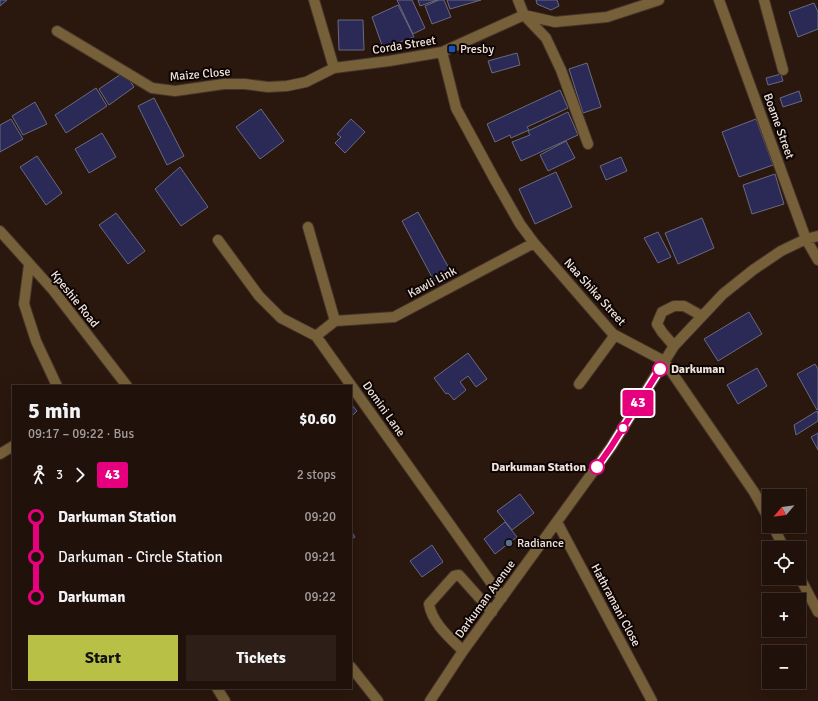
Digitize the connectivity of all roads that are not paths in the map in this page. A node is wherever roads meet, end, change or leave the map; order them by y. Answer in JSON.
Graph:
{"nodes":[{"id":1,"x":314,"y":0,"type":"edge"},
{"id":2,"x":518,"y":0,"type":"edge"},
{"id":3,"x":659,"y":0,"type":"edge"},
{"id":4,"x":719,"y":0,"type":"edge"},
{"id":5,"x":764,"y":0,"type":"edge"},
{"id":6,"x":524,"y":15,"type":"junction"},
{"id":7,"x":57,"y":31,"type":"dead end"},
{"id":8,"x":442,"y":52,"type":"junction"},
{"id":9,"x":334,"y":68,"type":"junction"},
{"id":10,"x":783,"y":70,"type":"dead end"},
{"id":11,"x":588,"y":144,"type":"dead end"},
{"id":12,"x":308,"y":227,"type":"dead end"},
{"id":13,"x":0,"y":231,"type":"edge"},
{"id":14,"x":818,"y":236,"type":"edge"},
{"id":15,"x":806,"y":239,"type":"junction"},
{"id":16,"x":218,"y":240,"type":"dead end"},
{"id":17,"x":534,"y":243,"type":"junction"},
{"id":18,"x":818,"y":260,"type":"edge"},
{"id":19,"x":29,"y":264,"type":"junction"},
{"id":20,"x":702,"y":316,"type":"junction"},
{"id":21,"x":336,"y":321,"type":"junction"},
{"id":22,"x":615,"y":335,"type":"junction"},
{"id":23,"x":316,"y":336,"type":"junction"},
{"id":24,"x":674,"y":346,"type":"junction"},
{"id":25,"x":664,"y":361,"type":"junction"},
{"id":26,"x":579,"y":384,"type":"dead end"},
{"id":27,"x":57,"y":385,"type":"edge"},
{"id":28,"x":126,"y":385,"type":"edge"},
{"id":29,"x":351,"y":385,"type":"edge"},
{"id":30,"x":352,"y":387,"type":"edge"},
{"id":31,"x":12,"y":447,"type":"edge"},
{"id":32,"x":0,"y":454,"type":"edge"},
{"id":33,"x":762,"y":506,"type":"edge"},
{"id":34,"x":557,"y":522,"type":"junction"},
{"id":35,"x":804,"y":585,"type":"edge"},
{"id":36,"x":502,"y":598,"type":"junction"},
{"id":37,"x":492,"y":612,"type":"junction"},
{"id":38,"x":818,"y":612,"type":"edge"},
{"id":39,"x":463,"y":651,"type":"junction"},
{"id":40,"x":352,"y":668,"type":"edge"},
{"id":41,"x":218,"y":689,"type":"edge"},
{"id":42,"x":225,"y":701,"type":"edge"},
{"id":43,"x":378,"y":701,"type":"edge"},
{"id":44,"x":430,"y":701,"type":"edge"},
{"id":45,"x":652,"y":701,"type":"edge"}],
"edges":[{"from":1,"to":9,"type":"street"},
{"from":2,"to":6,"type":"street"},
{"from":3,"to":6,"type":"street"},
{"from":4,"to":15,"type":"street","name":"Boame Street"},
{"from":5,"to":10,"type":"street"},
{"from":6,"to":8,"type":"street","name":"Corda Street"},
{"from":6,"to":11,"type":"street"},
{"from":7,"to":9,"type":"street","name":"Maize Close"},
{"from":8,"to":9,"type":"street","name":"Corda Street"},
{"from":8,"to":17,"type":"street","name":"Naa Shika Street"},
{"from":12,"to":21,"type":"street"},
{"from":13,"to":19,"type":"street","name":"Kpeshie Road"},
{"from":14,"to":15,"type":"street","name":"Darkuman Avenue"},
{"from":15,"to":18,"type":"street","name":"Boame Street"},
{"from":15,"to":20,"type":"street","name":"Darkuman Avenue"},
{"from":16,"to":23,"type":"street"},
{"from":17,"to":21,"type":"street","name":"Kawli Link"},
{"from":17,"to":22,"type":"street","name":"Naa Shika Street"},
{"from":19,"to":27,"type":"street"},
{"from":19,"to":28,"type":"street","name":"Kpeshie Road"},
{"from":20,"to":24,"type":"street","name":"Darkuman Avenue"},
{"from":20,"to":24,"type":"street"},
{"from":21,"to":23,"type":"street"},
{"from":22,"to":25,"type":"street","name":"Naa Shika Street"},
{"from":22,"to":26,"type":"street"},
{"from":23,"to":29,"type":"street","name":"Domini Lane"},
{"from":24,"to":25,"type":"street","name":"Darkuman Avenue"},
{"from":25,"to":33,"type":"street","name":"Naa Shika Street"},
{"from":25,"to":34,"type":"street","name":"Darkuman Avenue"},
{"from":30,"to":36,"type":"street","name":"Domini Lane"},
{"from":31,"to":32,"type":"street"},
{"from":34,"to":36,"type":"street","name":"Darkuman Avenue"},
{"from":34,"to":45,"type":"street","name":"Hathramani Close"},
{"from":35,"to":38,"type":"street"},
{"from":36,"to":37,"type":"street","name":"Darkuman Avenue"},
{"from":37,"to":39,"type":"street","name":"Darkuman Avenue"},
{"from":37,"to":39,"type":"street"},
{"from":39,"to":44,"type":"street","name":"Darkuman Avenue"},
{"from":40,"to":43,"type":"street"},
{"from":41,"to":42,"type":"street"}]}
